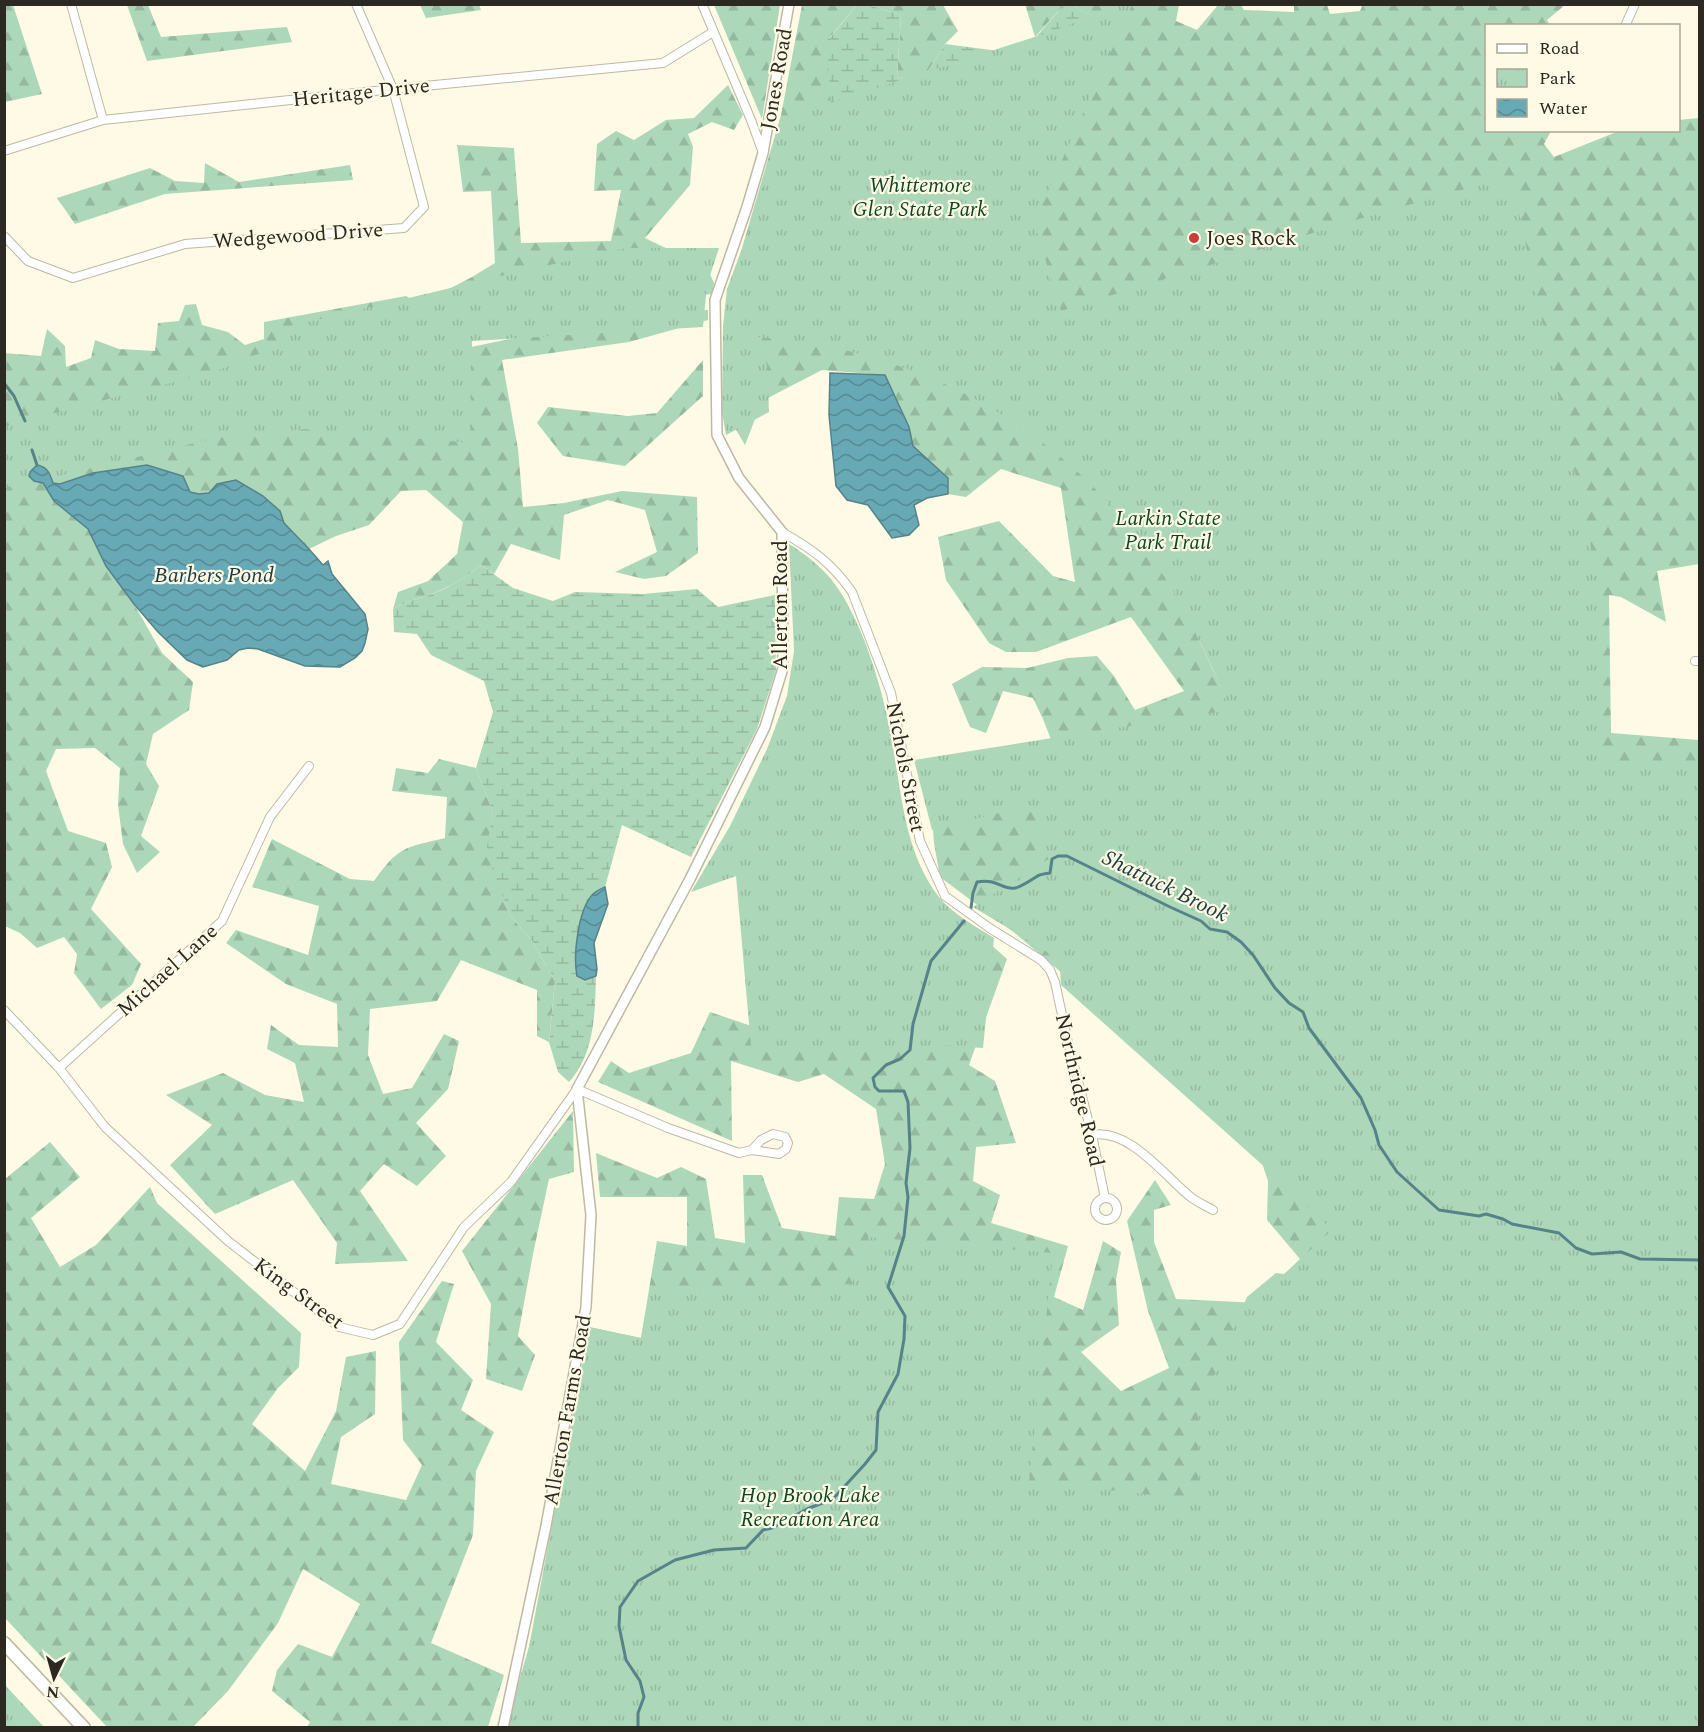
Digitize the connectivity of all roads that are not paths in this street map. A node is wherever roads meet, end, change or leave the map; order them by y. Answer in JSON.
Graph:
{"nodes":[{"id":1,"x":71,"y":4,"type":"edge"},
{"id":2,"x":356,"y":4,"type":"edge"},
{"id":3,"x":702,"y":4,"type":"edge"},
{"id":4,"x":789,"y":4,"type":"edge"},
{"id":5,"x":1635,"y":4,"type":"edge"},
{"id":6,"x":1626,"y":24,"type":"edge"},
{"id":7,"x":713,"y":32,"type":"junction"},
{"id":8,"x":393,"y":89,"type":"junction"},
{"id":9,"x":103,"y":120,"type":"junction"},
{"id":10,"x":4,"y":151,"type":"edge"},
{"id":11,"x":763,"y":153,"type":"junction"},
{"id":12,"x":4,"y":236,"type":"edge"},
{"id":13,"x":782,"y":532,"type":"junction"},
{"id":14,"x":309,"y":766,"type":"dead end"},
{"id":15,"x":1055,"y":982,"type":"joint"},
{"id":16,"x":4,"y":1010,"type":"edge"},
{"id":17,"x":59,"y":1068,"type":"junction"},
{"id":18,"x":577,"y":1089,"type":"junction"},
{"id":19,"x":1092,"y":1135,"type":"junction"},
{"id":20,"x":752,"y":1150,"type":"dead end"},
{"id":21,"x":1105,"y":1198,"type":"dead end"},
{"id":22,"x":1213,"y":1210,"type":"dead end"},
{"id":23,"x":4,"y":1643,"type":"edge"},
{"id":24,"x":84,"y":1728,"type":"edge"},
{"id":25,"x":503,"y":1728,"type":"edge"}],
"edges":[{"from":1,"to":9,"type":"street"},
{"from":2,"to":8,"type":"street","name":"Wedgewood Drive"},
{"from":3,"to":7,"type":"street"},
{"from":4,"to":11,"type":"street","name":"Jones Road"},
{"from":5,"to":6,"type":"street"},
{"from":7,"to":8,"type":"street","name":"Heritage Drive"},
{"from":7,"to":11,"type":"street"},
{"from":8,"to":9,"type":"street","name":"Heritage Drive"},
{"from":8,"to":12,"type":"street","name":"Wedgewood Drive"},
{"from":9,"to":10,"type":"street","name":"Heritage Drive"},
{"from":11,"to":13,"type":"street","name":"Allerton Road"},
{"from":13,"to":15,"type":"street","name":"Nichols Street"},
{"from":13,"to":18,"type":"street","name":"Allerton Road"},
{"from":14,"to":17,"type":"street","name":"Michael Lane"},
{"from":15,"to":19,"type":"street","name":"Northridge Road"},
{"from":16,"to":17,"type":"street","name":"King Street"},
{"from":17,"to":18,"type":"street","name":"King Street"},
{"from":18,"to":20,"type":"street"},
{"from":18,"to":25,"type":"street","name":"Allerton Farms Road"},
{"from":19,"to":21,"type":"street","name":"Northridge Road"},
{"from":19,"to":22,"type":"street"},
{"from":23,"to":24,"type":"main road"}]}
